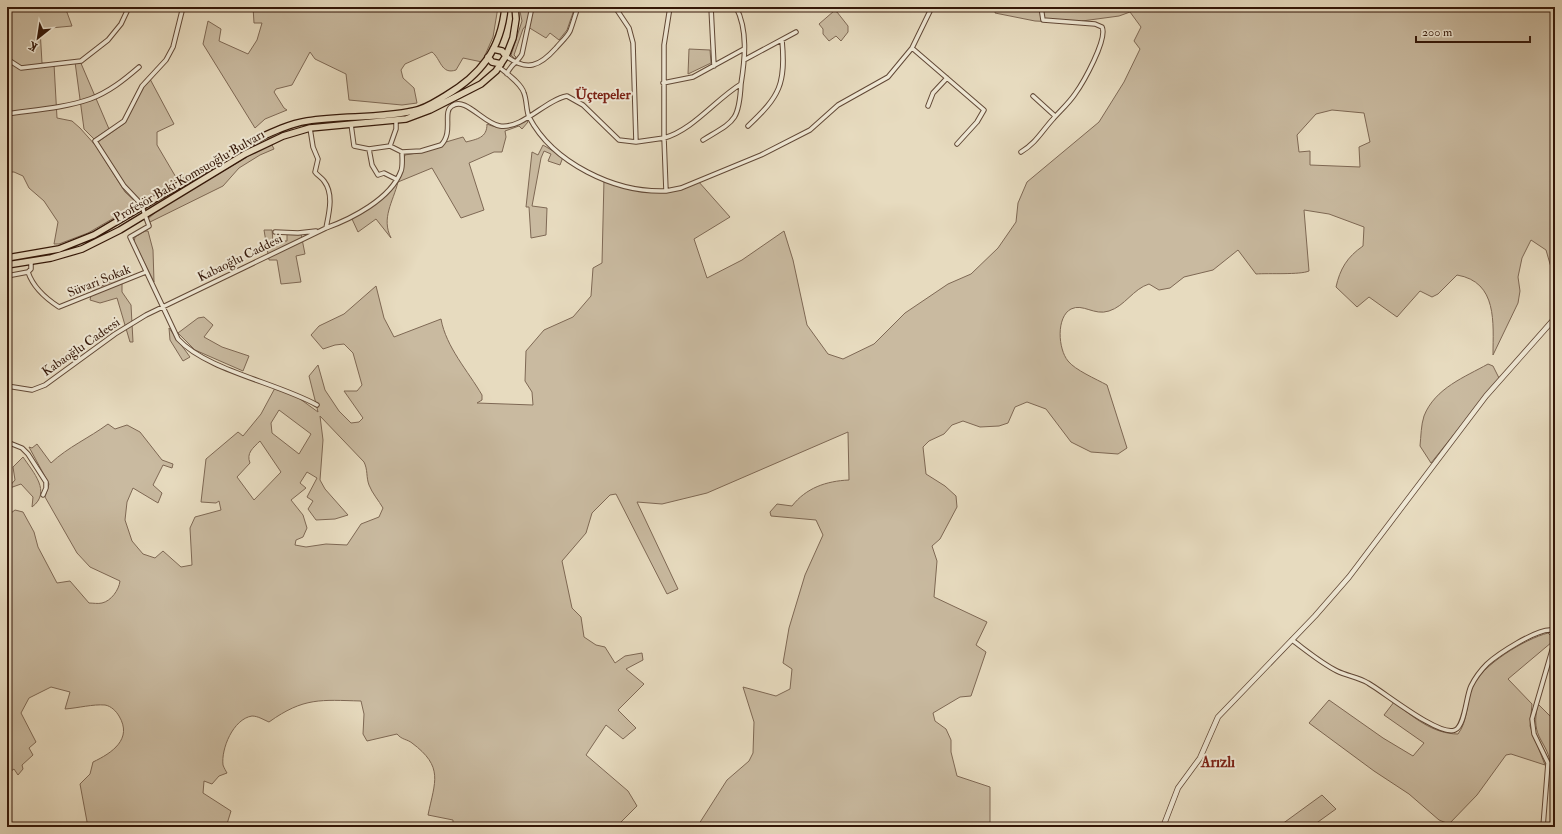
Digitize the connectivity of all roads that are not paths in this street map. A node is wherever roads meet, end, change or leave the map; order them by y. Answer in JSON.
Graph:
{"nodes":[{"id":1,"x":129,"y":7,"type":"edge"},
{"id":2,"x":183,"y":7,"type":"edge"},
{"id":3,"x":505,"y":7,"type":"edge"},
{"id":4,"x":515,"y":7,"type":"edge"},
{"id":5,"x":532,"y":7,"type":"edge"},
{"id":6,"x":578,"y":7,"type":"edge"},
{"id":7,"x":615,"y":7,"type":"edge"},
{"id":8,"x":670,"y":7,"type":"edge"},
{"id":9,"x":711,"y":7,"type":"edge"},
{"id":10,"x":736,"y":7,"type":"edge"},
{"id":11,"x":932,"y":7,"type":"edge"},
{"id":12,"x":1041,"y":7,"type":"edge"},
{"id":13,"x":796,"y":32,"type":"dead end"},
{"id":14,"x":782,"y":40,"type":"junction"},
{"id":15,"x":912,"y":48,"type":"junction"},
{"id":16,"x":744,"y":49,"type":"junction"},
{"id":17,"x":493,"y":50,"type":"junction"},
{"id":18,"x":506,"y":56,"type":"junction"},
{"id":19,"x":488,"y":57,"type":"junction"},
{"id":20,"x":7,"y":59,"type":"edge"},
{"id":21,"x":744,"y":60,"type":"junction"},
{"id":22,"x":515,"y":63,"type":"junction"},
{"id":23,"x":500,"y":66,"type":"junction"},
{"id":24,"x":714,"y":66,"type":"junction"},
{"id":25,"x":139,"y":67,"type":"dead end"},
{"id":26,"x":507,"y":74,"type":"junction"},
{"id":27,"x":947,"y":78,"type":"junction"},
{"id":28,"x":663,"y":83,"type":"junction"},
{"id":29,"x":741,"y":84,"type":"junction"},
{"id":30,"x":1033,"y":96,"type":"dead end"},
{"id":31,"x":452,"y":98,"type":"junction"},
{"id":32,"x":455,"y":104,"type":"junction"},
{"id":33,"x":928,"y":106,"type":"dead end"},
{"id":34,"x":7,"y":114,"type":"edge"},
{"id":35,"x":528,"y":116,"type":"junction"},
{"id":36,"x":1055,"y":116,"type":"junction"},
{"id":37,"x":396,"y":120,"type":"junction"},
{"id":38,"x":351,"y":124,"type":"junction"},
{"id":39,"x":748,"y":126,"type":"dead end"},
{"id":40,"x":310,"y":128,"type":"junction"},
{"id":41,"x":664,"y":138,"type":"junction"},
{"id":42,"x":703,"y":140,"type":"dead end"},
{"id":43,"x":636,"y":142,"type":"junction"},
{"id":44,"x":957,"y":144,"type":"dead end"},
{"id":45,"x":390,"y":146,"type":"junction"},
{"id":46,"x":369,"y":149,"type":"junction"},
{"id":47,"x":402,"y":152,"type":"junction"},
{"id":48,"x":1021,"y":152,"type":"dead end"},
{"id":49,"x":396,"y":179,"type":"junction"},
{"id":50,"x":666,"y":191,"type":"junction"},
{"id":51,"x":142,"y":208,"type":"junction"},
{"id":52,"x":144,"y":214,"type":"junction"},
{"id":53,"x":326,"y":228,"type":"junction"},
{"id":54,"x":275,"y":232,"type":"dead end"},
{"id":55,"x":7,"y":258,"type":"edge"},
{"id":56,"x":31,"y":261,"type":"junction"},
{"id":57,"x":7,"y":265,"type":"edge"},
{"id":58,"x":28,"y":272,"type":"junction"},
{"id":59,"x":146,"y":272,"type":"junction"},
{"id":60,"x":7,"y":276,"type":"edge"},
{"id":61,"x":163,"y":308,"type":"junction"},
{"id":62,"x":1555,"y":318,"type":"edge"},
{"id":63,"x":7,"y":386,"type":"edge"},
{"id":64,"x":318,"y":405,"type":"dead end"},
{"id":65,"x":7,"y":442,"type":"edge"},
{"id":66,"x":43,"y":495,"type":"dead end"},
{"id":67,"x":1555,"y":636,"type":"edge"},
{"id":68,"x":1292,"y":640,"type":"junction"},
{"id":69,"x":1555,"y":640,"type":"edge"},
{"id":70,"x":1163,"y":827,"type":"edge"},
{"id":71,"x":1543,"y":827,"type":"edge"}],
"edges":[{"from":1,"to":20,"type":"street"},
{"from":2,"to":51,"type":"street"},
{"from":3,"to":17,"type":"main road","name":"Profesör Baki Komsuoğlu Bulvarı"},
{"from":4,"to":18,"type":"main road","name":"Profesör Baki Komsuoğlu Bulvarı"},
{"from":5,"to":22,"type":"street"},
{"from":6,"to":22,"type":"street"},
{"from":7,"to":43,"type":"street"},
{"from":8,"to":28,"type":"street"},
{"from":9,"to":24,"type":"street"},
{"from":10,"to":16,"type":"street"},
{"from":11,"to":15,"type":"street"},
{"from":12,"to":36,"type":"street"},
{"from":13,"to":14,"type":"street"},
{"from":14,"to":21,"type":"street"},
{"from":14,"to":39,"type":"street"},
{"from":15,"to":27,"type":"street"},
{"from":15,"to":50,"type":"street"},
{"from":16,"to":21,"type":"street"},
{"from":16,"to":24,"type":"street"},
{"from":17,"to":18,"type":"main road"},
{"from":17,"to":19,"type":"main road","name":"Profesör Baki Komsuoğlu Bulvarı"},
{"from":18,"to":22,"type":"street"},
{"from":18,"to":23,"type":"main road","name":"Profesör Baki Komsuoğlu Bulvarı"},
{"from":19,"to":23,"type":"main road"},
{"from":19,"to":51,"type":"main road","name":"Profesör Baki Komsuoğlu Bulvarı"},
{"from":21,"to":29,"type":"street"},
{"from":22,"to":26,"type":"street"},
{"from":23,"to":26,"type":"street"},
{"from":23,"to":31,"type":"main road","name":"Profesör Baki Komsuoğlu Bulvarı"},
{"from":24,"to":28,"type":"street"},
{"from":25,"to":34,"type":"street"},
{"from":26,"to":35,"type":"street"},
{"from":27,"to":33,"type":"street"},
{"from":27,"to":44,"type":"street"},
{"from":28,"to":41,"type":"street"},
{"from":29,"to":41,"type":"street"},
{"from":29,"to":42,"type":"street"},
{"from":30,"to":36,"type":"street"},
{"from":31,"to":32,"type":"street"},
{"from":31,"to":37,"type":"main road","name":"Profesör Baki Komsuoğlu Bulvarı"},
{"from":32,"to":35,"type":"street"},
{"from":32,"to":47,"type":"street"},
{"from":35,"to":43,"type":"street"},
{"from":35,"to":50,"type":"street"},
{"from":36,"to":48,"type":"street"},
{"from":37,"to":38,"type":"main road","name":"Profesör Baki Komsuoğlu Bulvarı"},
{"from":37,"to":45,"type":"street"},
{"from":38,"to":40,"type":"main road","name":"Profesör Baki Komsuoğlu Bulvarı"},
{"from":38,"to":46,"type":"street"},
{"from":40,"to":52,"type":"main road","name":"Profesör Baki Komsuoğlu Bulvarı"},
{"from":40,"to":53,"type":"street"},
{"from":41,"to":43,"type":"street"},
{"from":41,"to":50,"type":"street"},
{"from":45,"to":46,"type":"street"},
{"from":45,"to":47,"type":"street"},
{"from":46,"to":49,"type":"street"},
{"from":47,"to":49,"type":"street"},
{"from":49,"to":53,"type":"street"},
{"from":51,"to":52,"type":"street"},
{"from":51,"to":55,"type":"main road","name":"Profesör Baki Komsuoğlu Bulvarı"},
{"from":52,"to":56,"type":"main road","name":"Profesör Baki Komsuoğlu Bulvarı"},
{"from":52,"to":59,"type":"street"},
{"from":53,"to":54,"type":"street"},
{"from":53,"to":61,"type":"street","name":"Kabaoğlu Caddesi"},
{"from":56,"to":57,"type":"main road","name":"Profesör Baki Komsuoğlu Bulvarı"},
{"from":56,"to":58,"type":"street"},
{"from":58,"to":59,"type":"street","name":"Süvari Sokak"},
{"from":58,"to":60,"type":"street"},
{"from":59,"to":61,"type":"street"},
{"from":61,"to":63,"type":"street","name":"Kabaoğlu Cadeesi"},
{"from":61,"to":64,"type":"street"},
{"from":62,"to":68,"type":"street"},
{"from":65,"to":66,"type":"street"},
{"from":67,"to":68,"type":"street"},
{"from":68,"to":70,"type":"street"},
{"from":69,"to":71,"type":"street"}]}
